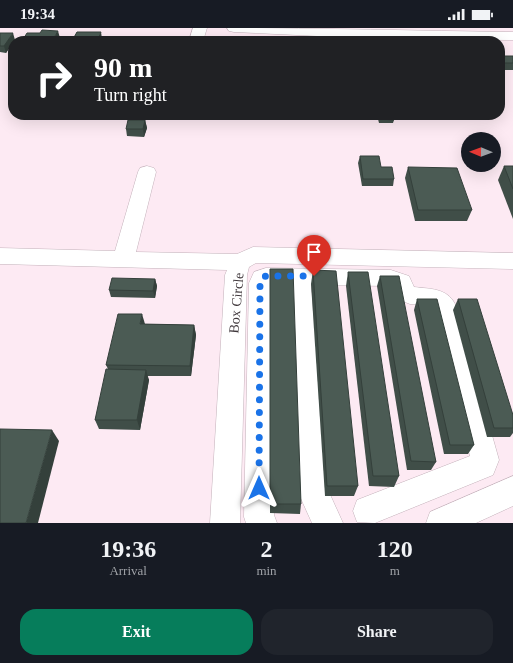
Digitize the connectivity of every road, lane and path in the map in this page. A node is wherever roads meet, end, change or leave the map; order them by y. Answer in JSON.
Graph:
{"nodes":[{"id":1,"x":234,"y":28,"type":"edge"},
{"id":2,"x":513,"y":36,"type":"edge"},
{"id":3,"x":148,"y":172,"type":"dead end"},
{"id":4,"x":0,"y":256,"type":"edge"},
{"id":5,"x":124,"y":258,"type":"junction"},
{"id":6,"x":513,"y":261,"type":"edge"},
{"id":7,"x":240,"y":262,"type":"junction"},
{"id":8,"x":299,"y":276,"type":"junction"},
{"id":9,"x":513,"y":491,"type":"edge"},
{"id":10,"x":368,"y":511,"type":"dead end"},
{"id":11,"x":225,"y":523,"type":"edge"},
{"id":12,"x":262,"y":523,"type":"edge"},
{"id":13,"x":328,"y":523,"type":"edge"},
{"id":14,"x":441,"y":523,"type":"edge"}],
"edges":[{"from":1,"to":2,"type":"street"},
{"from":3,"to":5,"type":"street"},
{"from":4,"to":5,"type":"street"},
{"from":5,"to":7,"type":"street"},
{"from":6,"to":7,"type":"street","name":"Box Circle"},
{"from":7,"to":11,"type":"street","name":"Box Circle"},
{"from":8,"to":10,"type":"street"},
{"from":8,"to":12,"type":"street"},
{"from":8,"to":13,"type":"street"},
{"from":9,"to":14,"type":"street"}]}
